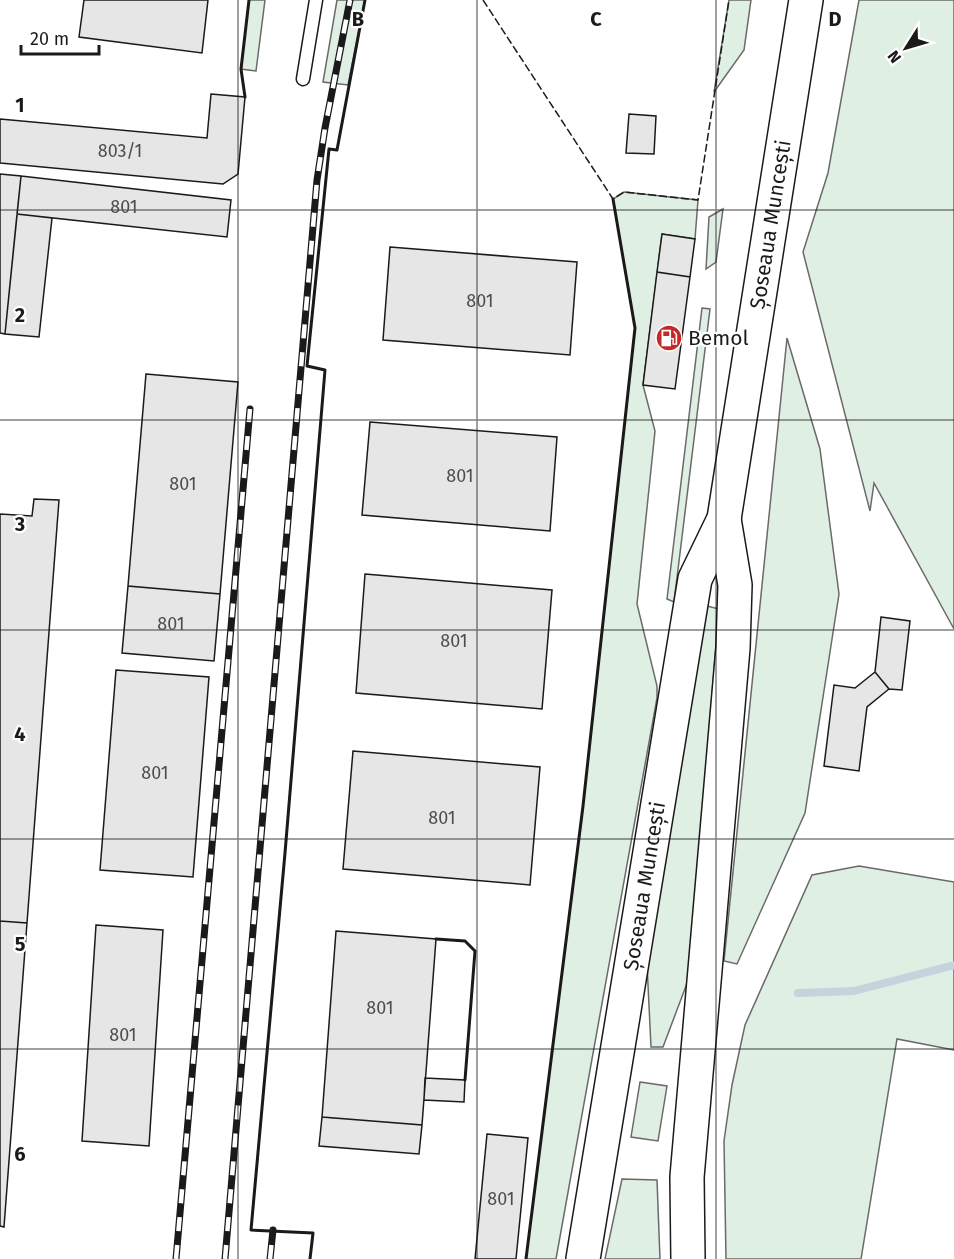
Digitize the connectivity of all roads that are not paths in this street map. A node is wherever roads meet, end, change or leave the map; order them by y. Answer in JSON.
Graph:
{"nodes":[{"id":1,"x":316,"y":0,"type":"edge"},
{"id":2,"x":806,"y":0,"type":"edge"},
{"id":3,"x":303,"y":79,"type":"dead end"},
{"id":4,"x":724,"y":519,"type":"junction"},
{"id":5,"x":584,"y":1259,"type":"edge"},
{"id":6,"x":688,"y":1259,"type":"edge"}],
"edges":[{"from":1,"to":3,"type":"lane"},
{"from":2,"to":4,"type":"main road","name":"Șoseaua Muncești"},
{"from":4,"to":5,"type":"main road","name":"Șoseaua Muncești"},
{"from":4,"to":6,"type":"main road","name":"Șoseaua Muncești"}]}
